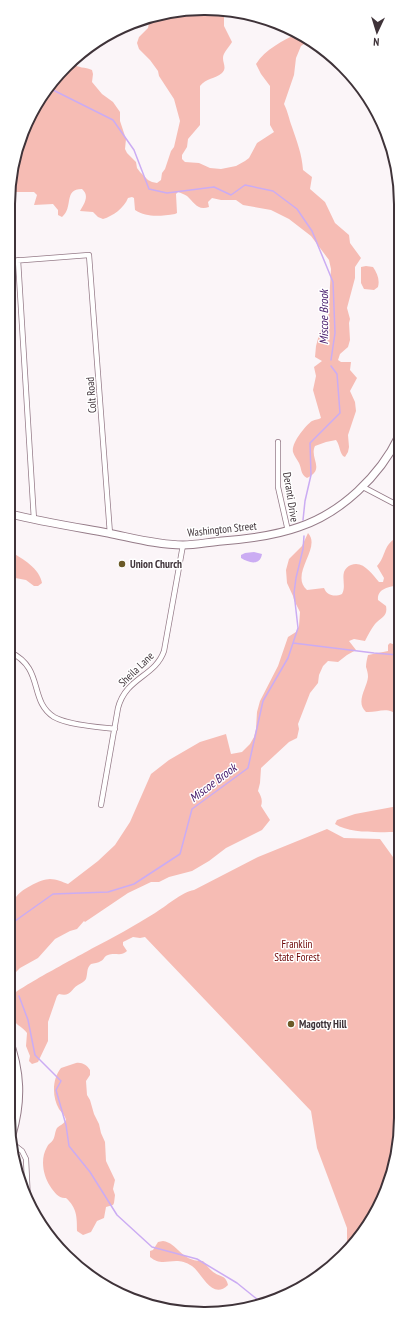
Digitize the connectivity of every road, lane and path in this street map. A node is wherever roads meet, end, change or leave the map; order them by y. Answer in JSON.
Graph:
{"nodes":[{"id":1,"x":15,"y":260,"type":"edge"},
{"id":2,"x":18,"y":260,"type":"junction"},
{"id":3,"x":278,"y":442,"type":"dead end"},
{"id":4,"x":394,"y":446,"type":"edge"},
{"id":5,"x":363,"y":487,"type":"junction"},
{"id":6,"x":394,"y":503,"type":"edge"},
{"id":7,"x":15,"y":515,"type":"edge"},
{"id":8,"x":34,"y":520,"type":"junction"},
{"id":9,"x":288,"y":531,"type":"junction"},
{"id":10,"x":110,"y":534,"type":"junction"},
{"id":11,"x":183,"y":545,"type":"junction"},
{"id":12,"x":15,"y":655,"type":"edge"},
{"id":13,"x":115,"y":729,"type":"junction"},
{"id":14,"x":101,"y":805,"type":"dead end"},
{"id":15,"x":15,"y":1058,"type":"edge"},
{"id":16,"x":15,"y":1121,"type":"edge"},
{"id":17,"x":18,"y":1148,"type":"edge"},
{"id":18,"x":27,"y":1185,"type":"edge"}],
"edges":[{"from":1,"to":2,"type":"street"},
{"from":2,"to":8,"type":"street"},
{"from":2,"to":10,"type":"street","name":"Colt Road"},
{"from":3,"to":9,"type":"street","name":"Deranti Drive"},
{"from":4,"to":5,"type":"main road","name":"Washington Street"},
{"from":5,"to":6,"type":"street"},
{"from":5,"to":9,"type":"main road","name":"Washington Street"},
{"from":7,"to":8,"type":"main road","name":"Washington Street"},
{"from":8,"to":10,"type":"main road","name":"Washington Street"},
{"from":9,"to":11,"type":"main road","name":"Washington Street"},
{"from":10,"to":11,"type":"main road","name":"Washington Street"},
{"from":11,"to":13,"type":"street","name":"Sheila Lane"},
{"from":12,"to":13,"type":"street"},
{"from":13,"to":14,"type":"street","name":"Sheila Lane"},
{"from":15,"to":16,"type":"main road"},
{"from":17,"to":18,"type":"street"}]}
